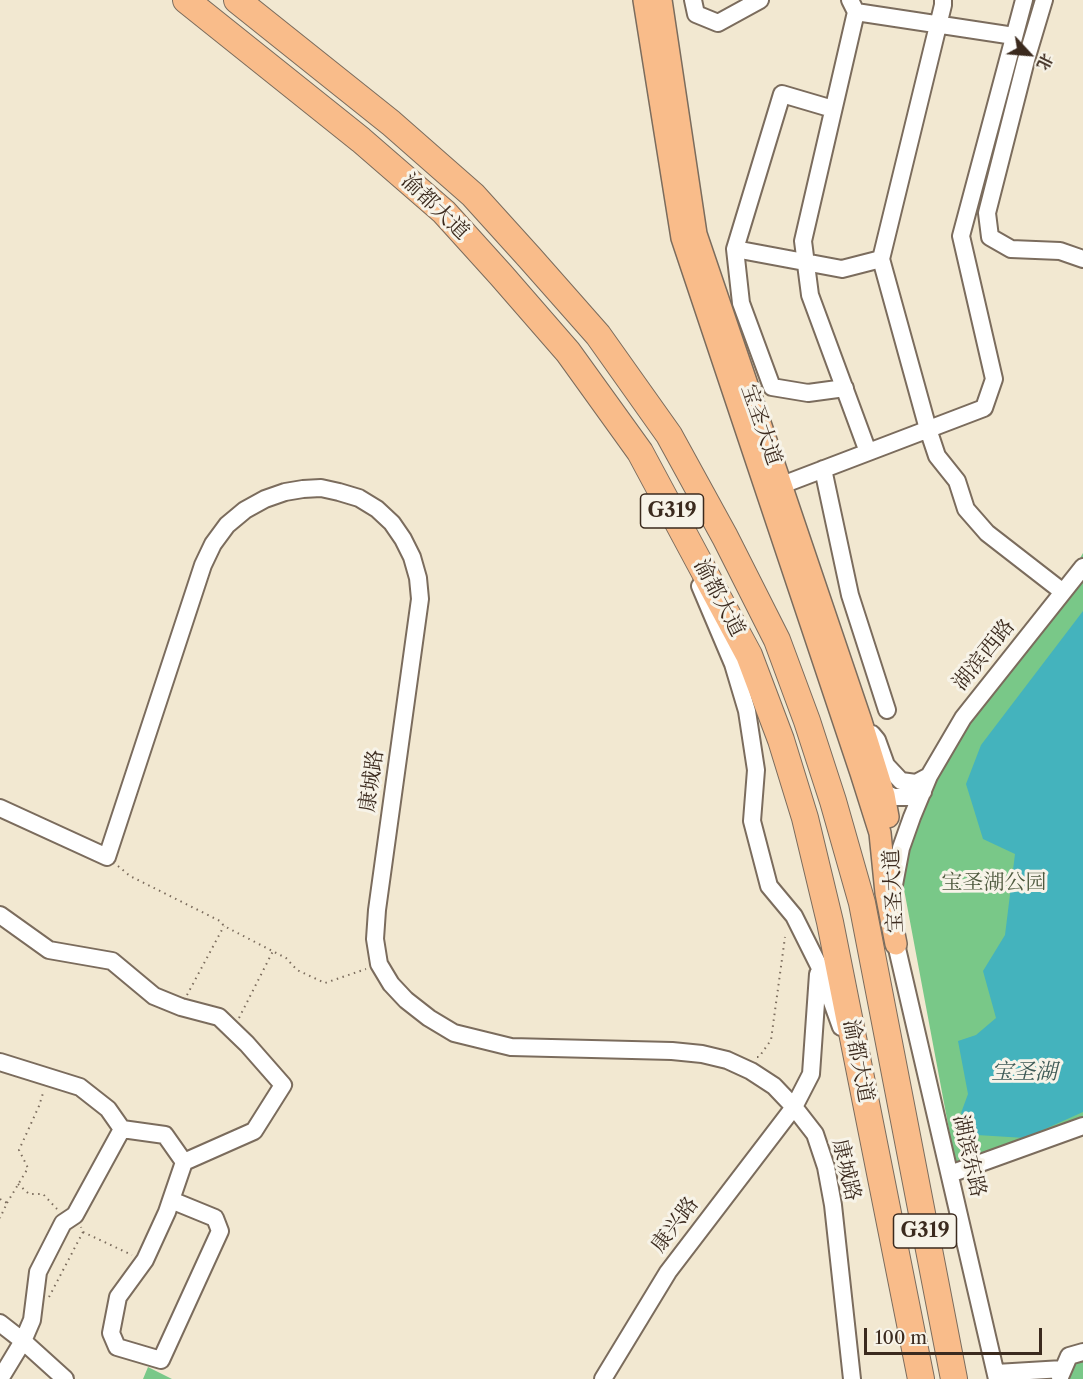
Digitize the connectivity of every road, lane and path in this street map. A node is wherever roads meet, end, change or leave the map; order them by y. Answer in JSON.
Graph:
{"nodes":[{"id":1,"x":186,"y":0,"type":"edge"},
{"id":2,"x":237,"y":0,"type":"edge"},
{"id":3,"x":644,"y":0,"type":"edge"},
{"id":4,"x":661,"y":0,"type":"edge"},
{"id":5,"x":693,"y":0,"type":"edge"},
{"id":6,"x":760,"y":0,"type":"edge"},
{"id":7,"x":943,"y":0,"type":"edge"},
{"id":8,"x":1024,"y":0,"type":"edge"},
{"id":9,"x":1044,"y":0,"type":"edge"},
{"id":10,"x":853,"y":6,"type":"edge"},
{"id":11,"x":938,"y":24,"type":"junction"},
{"id":12,"x":1014,"y":36,"type":"junction"},
{"id":13,"x":833,"y":109,"type":"junction"},
{"id":14,"x":735,"y":249,"type":"junction"},
{"id":15,"x":1083,"y":258,"type":"edge"},
{"id":16,"x":881,"y":259,"type":"junction"},
{"id":17,"x":806,"y":262,"type":"junction"},
{"id":18,"x":845,"y":388,"type":"junction"},
{"id":19,"x":928,"y":429,"type":"junction"},
{"id":20,"x":868,"y":452,"type":"junction"},
{"id":21,"x":823,"y":469,"type":"junction"},
{"id":22,"x":782,"y":485,"type":"junction"},
{"id":23,"x":680,"y":526,"type":"junction"},
{"id":24,"x":1083,"y":567,"type":"edge"},
{"id":25,"x":1063,"y":592,"type":"junction"},
{"id":26,"x":887,"y":710,"type":"dead end"},
{"id":27,"x":861,"y":721,"type":"junction"},
{"id":28,"x":861,"y":773,"type":"junction"},
{"id":29,"x":926,"y":784,"type":"junction"},
{"id":30,"x":883,"y":792,"type":"junction"},
{"id":31,"x":0,"y":808,"type":"edge"},
{"id":32,"x":107,"y":857,"type":"junction"},
{"id":33,"x":893,"y":890,"type":"junction"},
{"id":34,"x":0,"y":915,"type":"edge"},
{"id":35,"x":224,"y":926,"type":"junction"},
{"id":36,"x":785,"y":937,"type":"dead end"},
{"id":37,"x":896,"y":944,"type":"junction"},
{"id":38,"x":273,"y":951,"type":"junction"},
{"id":39,"x":379,"y":964,"type":"junction"},
{"id":40,"x":819,"y":966,"type":"junction"},
{"id":41,"x":181,"y":1007,"type":"junction"},
{"id":42,"x":233,"y":1031,"type":"junction"},
{"id":43,"x":727,"y":1060,"type":"junction"},
{"id":44,"x":0,"y":1062,"type":"edge"},
{"id":45,"x":47,"y":1077,"type":"junction"},
{"id":46,"x":896,"y":1082,"type":"junction"},
{"id":47,"x":864,"y":1090,"type":"junction"},
{"id":48,"x":794,"y":1107,"type":"junction"},
{"id":49,"x":1083,"y":1126,"type":"edge"},
{"id":50,"x":123,"y":1129,"type":"junction"},
{"id":51,"x":184,"y":1162,"type":"junction"},
{"id":52,"x":950,"y":1174,"type":"junction"},
{"id":53,"x":18,"y":1184,"type":"junction"},
{"id":54,"x":883,"y":1184,"type":"junction"},
{"id":55,"x":0,"y":1199,"type":"edge"},
{"id":56,"x":171,"y":1200,"type":"junction"},
{"id":57,"x":7,"y":1203,"type":"junction"},
{"id":58,"x":75,"y":1215,"type":"junction"},
{"id":59,"x":0,"y":1218,"type":"edge"},
{"id":60,"x":83,"y":1232,"type":"junction"},
{"id":61,"x":120,"y":1249,"type":"dead end"},
{"id":62,"x":32,"y":1320,"type":"junction"},
{"id":63,"x":0,"y":1323,"type":"edge"},
{"id":64,"x":23,"y":1341,"type":"junction"},
{"id":65,"x":1083,"y":1352,"type":"edge"},
{"id":66,"x":1061,"y":1374,"type":"edge"},
{"id":67,"x":997,"y":1376,"type":"edge"},
{"id":68,"x":0,"y":1379,"type":"edge"},
{"id":69,"x":64,"y":1379,"type":"edge"},
{"id":70,"x":603,"y":1379,"type":"edge"},
{"id":71,"x":852,"y":1379,"type":"edge"},
{"id":72,"x":904,"y":1379,"type":"edge"},
{"id":73,"x":921,"y":1379,"type":"edge"},
{"id":74,"x":954,"y":1379,"type":"edge"},
{"id":75,"x":969,"y":1379,"type":"edge"}],
"edges":[{"from":1,"to":23,"type":"highway","name":"渝都大道","number":"G319"},
{"from":2,"to":46,"type":"highway","name":"渝都大道","number":"G319"},
{"from":3,"to":28,"type":"main road","name":"宝圣大道"},
{"from":4,"to":22,"type":"main road","name":"宝圣大道"},
{"from":5,"to":6,"type":"street"},
{"from":7,"to":11,"type":"street"},
{"from":8,"to":12,"type":"street"},
{"from":9,"to":15,"type":"street"},
{"from":10,"to":11,"type":"street"},
{"from":10,"to":13,"type":"street"},
{"from":11,"to":12,"type":"street"},
{"from":11,"to":16,"type":"street"},
{"from":12,"to":19,"type":"street"},
{"from":13,"to":14,"type":"street"},
{"from":13,"to":17,"type":"street"},
{"from":14,"to":17,"type":"street"},
{"from":14,"to":18,"type":"street"},
{"from":16,"to":17,"type":"street"},
{"from":16,"to":19,"type":"street"},
{"from":17,"to":18,"type":"street"},
{"from":18,"to":20,"type":"street"},
{"from":19,"to":20,"type":"street"},
{"from":19,"to":25,"type":"street"},
{"from":20,"to":21,"type":"street"},
{"from":21,"to":22,"type":"street"},
{"from":21,"to":26,"type":"street"},
{"from":22,"to":27,"type":"main road","name":"宝圣大道"},
{"from":23,"to":40,"type":"street"},
{"from":23,"to":47,"type":"highway","name":"渝都大道","number":"G319"},
{"from":24,"to":25,"type":"street","name":"湖滨西路"},
{"from":25,"to":29,"type":"street","name":"湖滨西路"},
{"from":27,"to":29,"type":"street"},
{"from":27,"to":30,"type":"main road","name":"宝圣大道"},
{"from":28,"to":30,"type":"street"},
{"from":28,"to":37,"type":"main road","name":"宝圣大道"},
{"from":29,"to":30,"type":"street"},
{"from":29,"to":33,"type":"street","name":"湖滨西路"},
{"from":30,"to":33,"type":"main road","name":"宝圣大道"},
{"from":31,"to":32,"type":"street"},
{"from":32,"to":35,"type":"path"},
{"from":32,"to":39,"type":"street","name":"康城路"},
{"from":33,"to":37,"type":"main road","name":"宝圣大道"},
{"from":34,"to":41,"type":"street"},
{"from":35,"to":38,"type":"path"},
{"from":35,"to":41,"type":"path"},
{"from":36,"to":43,"type":"path"},
{"from":37,"to":52,"type":"street","name":"湖滨东路"},
{"from":38,"to":39,"type":"path"},
{"from":38,"to":42,"type":"path"},
{"from":39,"to":43,"type":"street","name":"康城路"},
{"from":40,"to":47,"type":"street"},
{"from":40,"to":48,"type":"street","name":"康兴路"},
{"from":41,"to":42,"type":"street"},
{"from":42,"to":51,"type":"street"},
{"from":43,"to":48,"type":"street","name":"康城路"},
{"from":44,"to":45,"type":"street"},
{"from":45,"to":50,"type":"street"},
{"from":45,"to":53,"type":"path"},
{"from":46,"to":74,"type":"highway","name":"渝都大道","number":"G319"},
{"from":46,"to":75,"type":"highway"},
{"from":47,"to":54,"type":"highway","name":"渝都大道","number":"G319"},
{"from":48,"to":70,"type":"street","name":"康兴路"},
{"from":48,"to":71,"type":"street","name":"康城路"},
{"from":49,"to":52,"type":"street"},
{"from":50,"to":51,"type":"street"},
{"from":50,"to":58,"type":"street"},
{"from":51,"to":56,"type":"street"},
{"from":52,"to":67,"type":"street","name":"湖滨东路"},
{"from":53,"to":57,"type":"path"},
{"from":53,"to":58,"type":"path"},
{"from":54,"to":72,"type":"highway"},
{"from":54,"to":73,"type":"highway","name":"渝都大道","number":"G319"},
{"from":55,"to":57,"type":"path"},
{"from":56,"to":56,"type":"street"},
{"from":57,"to":59,"type":"path"},
{"from":58,"to":60,"type":"path"},
{"from":58,"to":62,"type":"street"},
{"from":60,"to":61,"type":"path"},
{"from":60,"to":62,"type":"path"},
{"from":62,"to":64,"type":"street"},
{"from":63,"to":64,"type":"street"},
{"from":64,"to":68,"type":"street"},
{"from":64,"to":69,"type":"street"},
{"from":65,"to":66,"type":"street"},
{"from":66,"to":67,"type":"street"}]}
